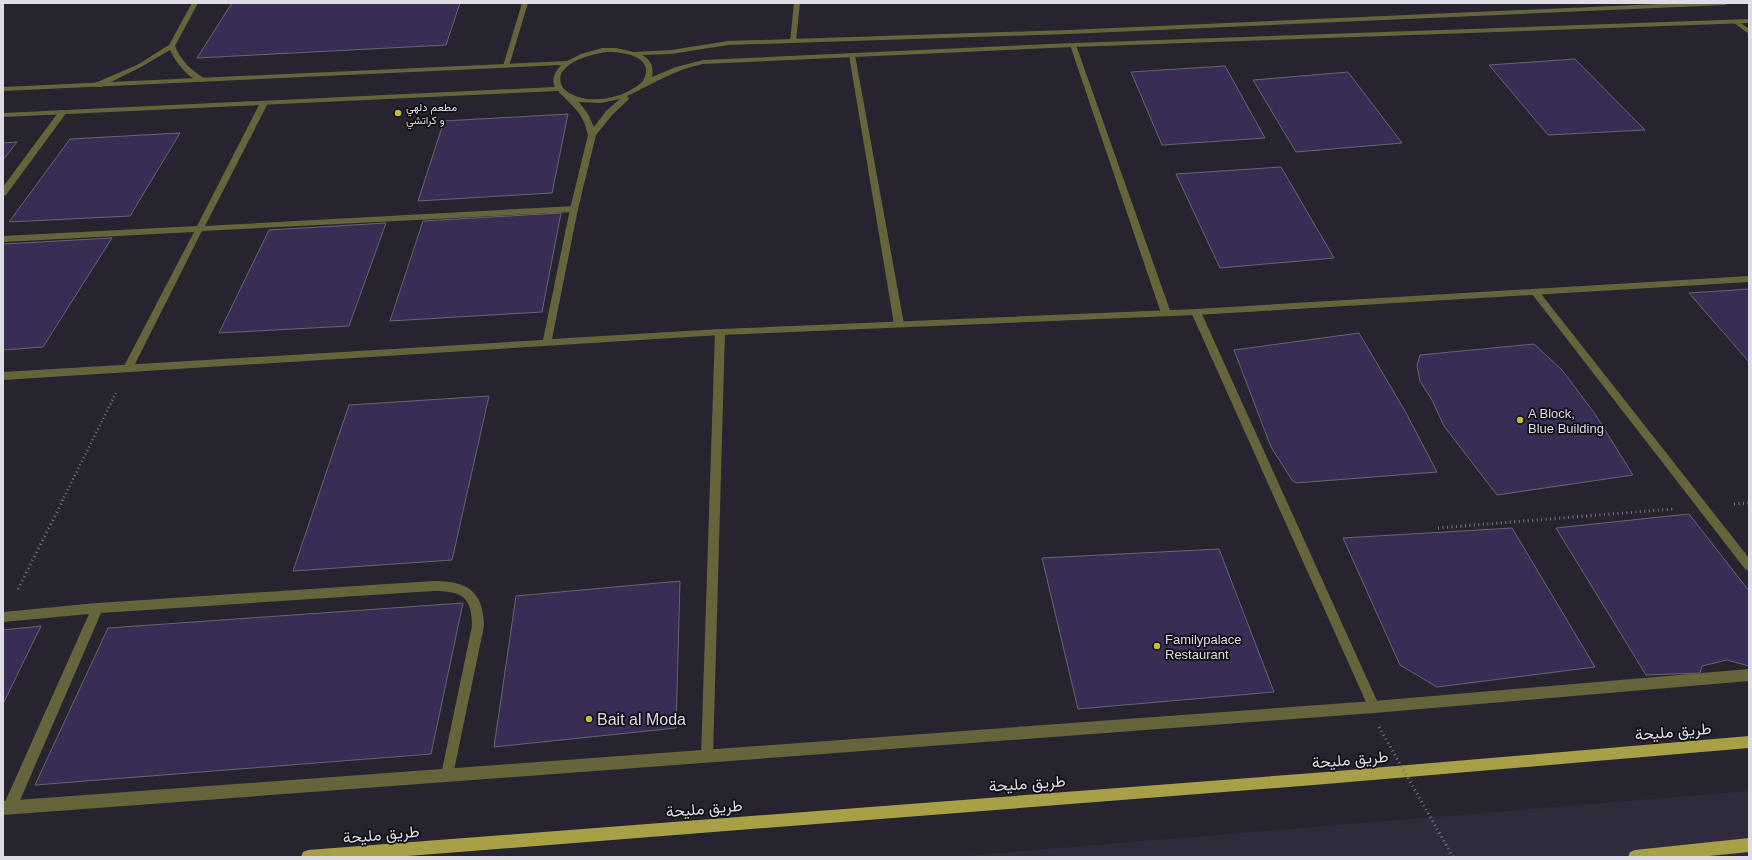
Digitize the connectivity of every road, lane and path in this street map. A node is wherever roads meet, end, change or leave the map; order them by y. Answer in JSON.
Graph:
{"nodes":[{"id":1,"x":195,"y":3,"type":"edge"},
{"id":2,"x":524,"y":3,"type":"edge"},
{"id":3,"x":797,"y":3,"type":"edge"},
{"id":4,"x":1725,"y":3,"type":"edge"},
{"id":5,"x":1749,"y":21,"type":"edge"},
{"id":6,"x":1736,"y":22,"type":"junction"},
{"id":7,"x":1749,"y":32,"type":"edge"},
{"id":8,"x":793,"y":41,"type":"junction"},
{"id":9,"x":1073,"y":45,"type":"junction"},
{"id":10,"x":172,"y":46,"type":"junction"},
{"id":11,"x":635,"y":53,"type":"junction"},
{"id":12,"x":852,"y":55,"type":"junction"},
{"id":13,"x":568,"y":63,"type":"junction"},
{"id":14,"x":506,"y":66,"type":"junction"},
{"id":15,"x":201,"y":80,"type":"junction"},
{"id":16,"x":98,"y":84,"type":"junction"},
{"id":17,"x":643,"y":86,"type":"junction"},
{"id":18,"x":3,"y":89,"type":"edge"},
{"id":19,"x":559,"y":89,"type":"junction"},
{"id":20,"x":630,"y":94,"type":"junction"},
{"id":21,"x":566,"y":95,"type":"junction"},
{"id":22,"x":264,"y":103,"type":"junction"},
{"id":23,"x":63,"y":112,"type":"junction"},
{"id":24,"x":3,"y":115,"type":"edge"},
{"id":25,"x":592,"y":135,"type":"junction"},
{"id":26,"x":3,"y":193,"type":"edge"},
{"id":27,"x":574,"y":209,"type":"junction"},
{"id":28,"x":199,"y":229,"type":"junction"},
{"id":29,"x":3,"y":239,"type":"edge"},
{"id":30,"x":1749,"y":279,"type":"edge"},
{"id":31,"x":1535,"y":292,"type":"junction"},
{"id":32,"x":1196,"y":312,"type":"junction"},
{"id":33,"x":1166,"y":313,"type":"junction"},
{"id":34,"x":899,"y":324,"type":"junction"},
{"id":35,"x":720,"y":332,"type":"junction"},
{"id":36,"x":547,"y":342,"type":"junction"},
{"id":37,"x":128,"y":368,"type":"junction"},
{"id":38,"x":3,"y":376,"type":"edge"},
{"id":39,"x":1749,"y":503,"type":"edge"},
{"id":40,"x":1702,"y":506,"type":"junction"},
{"id":41,"x":1438,"y":528,"type":"dead end"},
{"id":42,"x":1749,"y":566,"type":"edge"},
{"id":43,"x":97,"y":608,"type":"junction"},
{"id":44,"x":4,"y":617,"type":"edge"},
{"id":45,"x":1749,"y":675,"type":"edge"},
{"id":46,"x":1374,"y":707,"type":"junction"},
{"id":47,"x":1379,"y":727,"type":"dead end"},
{"id":48,"x":1749,"y":742,"type":"edge"},
{"id":49,"x":707,"y":756,"type":"junction"},
{"id":50,"x":447,"y":775,"type":"junction"},
{"id":51,"x":6,"y":808,"type":"edge"},
{"id":52,"x":1749,"y":845,"type":"edge"},
{"id":53,"x":308,"y":857,"type":"edge"},
{"id":54,"x":1453,"y":857,"type":"edge"},
{"id":55,"x":1635,"y":857,"type":"edge"}],
"edges":[{"from":1,"to":10,"type":"street"},
{"from":2,"to":14,"type":"street"},
{"from":3,"to":8,"type":"street"},
{"from":4,"to":8,"type":"street"},
{"from":5,"to":6,"type":"street"},
{"from":6,"to":7,"type":"street"},
{"from":6,"to":9,"type":"street"},
{"from":8,"to":11,"type":"street"},
{"from":9,"to":12,"type":"street"},
{"from":9,"to":33,"type":"street"},
{"from":10,"to":15,"type":"street"},
{"from":10,"to":16,"type":"street"},
{"from":11,"to":13,"type":"street"},
{"from":11,"to":17,"type":"street"},
{"from":12,"to":17,"type":"street"},
{"from":12,"to":34,"type":"street"},
{"from":13,"to":14,"type":"street"},
{"from":13,"to":19,"type":"street"},
{"from":14,"to":15,"type":"street"},
{"from":15,"to":16,"type":"street"},
{"from":16,"to":18,"type":"street"},
{"from":17,"to":20,"type":"street"},
{"from":19,"to":21,"type":"street"},
{"from":19,"to":22,"type":"street"},
{"from":20,"to":21,"type":"street"},
{"from":20,"to":25,"type":"street"},
{"from":21,"to":25,"type":"street"},
{"from":22,"to":23,"type":"street"},
{"from":22,"to":28,"type":"street"},
{"from":23,"to":24,"type":"street"},
{"from":23,"to":26,"type":"street"},
{"from":25,"to":27,"type":"street"},
{"from":27,"to":28,"type":"street"},
{"from":27,"to":36,"type":"street"},
{"from":28,"to":29,"type":"street"},
{"from":28,"to":37,"type":"street"},
{"from":30,"to":31,"type":"street"},
{"from":31,"to":32,"type":"street"},
{"from":31,"to":40,"type":"street"},
{"from":32,"to":33,"type":"street"},
{"from":32,"to":46,"type":"street"},
{"from":33,"to":34,"type":"street"},
{"from":34,"to":35,"type":"street"},
{"from":35,"to":36,"type":"street"},
{"from":35,"to":49,"type":"street"},
{"from":36,"to":37,"type":"street"},
{"from":37,"to":38,"type":"street"},
{"from":37,"to":44,"type":"path"},
{"from":39,"to":40,"type":"path"},
{"from":40,"to":41,"type":"path"},
{"from":40,"to":42,"type":"street"},
{"from":43,"to":44,"type":"street"},
{"from":43,"to":50,"type":"street"},
{"from":43,"to":51,"type":"street"},
{"from":45,"to":46,"type":"street"},
{"from":46,"to":49,"type":"street"},
{"from":47,"to":54,"type":"path","bridge":true},
{"from":48,"to":53,"type":"main road","name":"طريق مليحة"},
{"from":49,"to":50,"type":"street"},
{"from":50,"to":51,"type":"street"},
{"from":52,"to":55,"type":"main road"}]}
